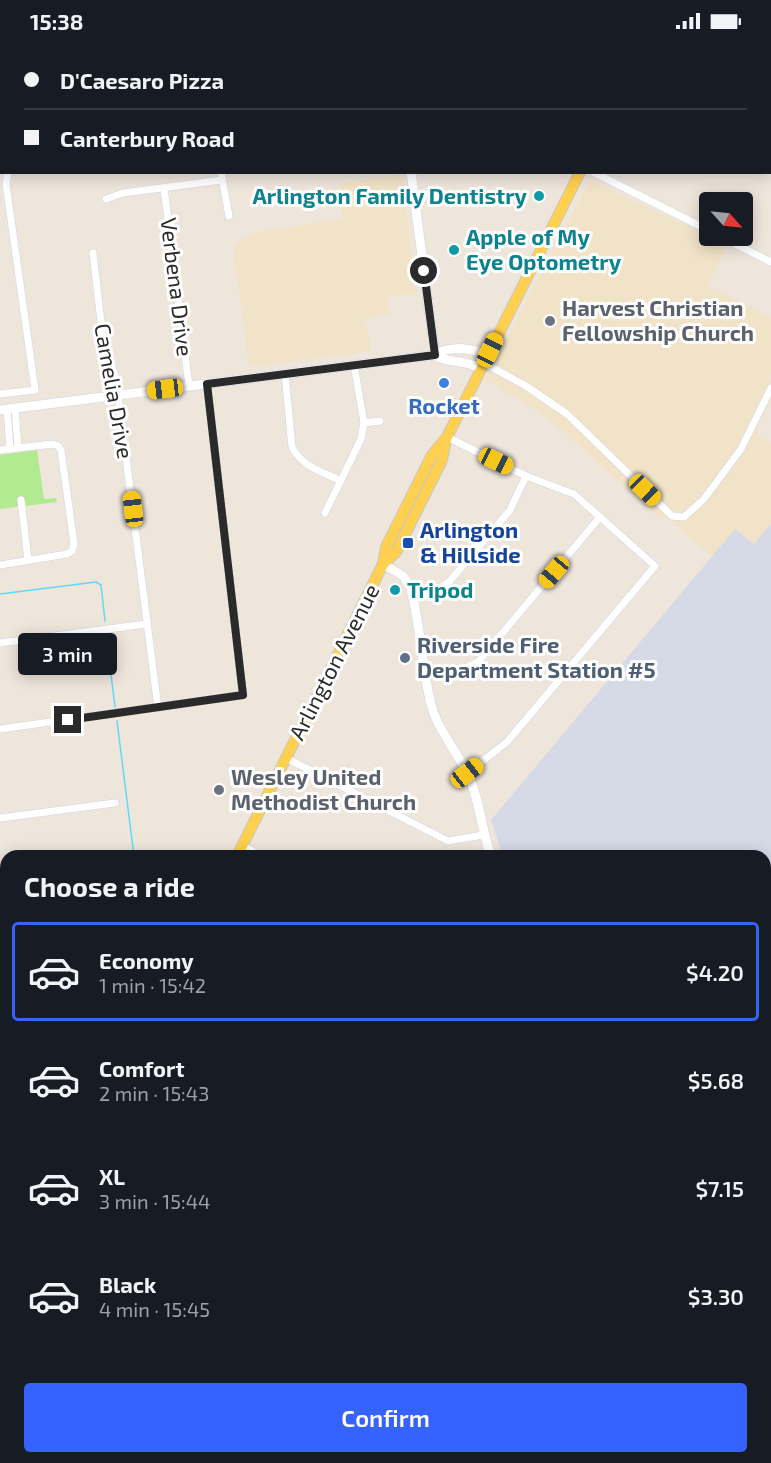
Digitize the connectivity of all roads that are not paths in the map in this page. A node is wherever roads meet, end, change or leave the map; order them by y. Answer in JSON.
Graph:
{"nodes":[{"id":1,"x":8,"y":174,"type":"edge"},
{"id":2,"x":411,"y":174,"type":"edge"},
{"id":3,"x":579,"y":174,"type":"edge"},
{"id":4,"x":597,"y":174,"type":"edge"},
{"id":5,"x":221,"y":176,"type":"edge"},
{"id":6,"x":164,"y":188,"type":"junction"},
{"id":7,"x":106,"y":199,"type":"dead end"},
{"id":8,"x":229,"y":216,"type":"dead end"},
{"id":9,"x":699,"y":225,"type":"edge"},
{"id":10,"x":739,"y":246,"type":"edge"},
{"id":11,"x":93,"y":253,"type":"dead end"},
{"id":12,"x":771,"y":262,"type":"edge"},
{"id":13,"x":435,"y":355,"type":"junction"},
{"id":14,"x":484,"y":363,"type":"junction"},
{"id":15,"x":354,"y":365,"type":"junction"},
{"id":16,"x":285,"y":374,"type":"junction"},
{"id":17,"x":207,"y":384,"type":"junction"},
{"id":18,"x":189,"y":386,"type":"junction"},
{"id":19,"x":771,"y":388,"type":"edge"},
{"id":20,"x":0,"y":394,"type":"edge"},
{"id":21,"x":118,"y":395,"type":"junction"},
{"id":22,"x":7,"y":409,"type":"edge"},
{"id":23,"x":380,"y":421,"type":"dead end"},
{"id":24,"x":363,"y":423,"type":"junction"},
{"id":25,"x":447,"y":437,"type":"junction"},
{"id":26,"x":14,"y":449,"type":"junction"},
{"id":27,"x":0,"y":450,"type":"edge"},
{"id":28,"x":526,"y":476,"type":"junction"},
{"id":29,"x":341,"y":481,"type":"junction"},
{"id":30,"x":21,"y":500,"type":"dead end"},
{"id":31,"x":325,"y":513,"type":"dead end"},
{"id":32,"x":600,"y":518,"type":"junction"},
{"id":33,"x":28,"y":560,"type":"junction"},
{"id":34,"x":383,"y":564,"type":"junction"},
{"id":35,"x":0,"y":565,"type":"edge"},
{"id":36,"x":414,"y":597,"type":"junction"},
{"id":37,"x":147,"y":624,"type":"junction"},
{"id":38,"x":0,"y":643,"type":"edge"},
{"id":39,"x":426,"y":676,"type":"junction"},
{"id":40,"x":158,"y":708,"type":"junction"},
{"id":41,"x":0,"y":729,"type":"edge"},
{"id":42,"x":286,"y":758,"type":"junction"},
{"id":43,"x":467,"y":773,"type":"junction"},
{"id":44,"x":115,"y":803,"type":"dead end"},
{"id":45,"x":0,"y":818,"type":"edge"},
{"id":46,"x":483,"y":835,"type":"junction"},
{"id":47,"x":242,"y":846,"type":"junction"},
{"id":48,"x":240,"y":850,"type":"edge"},
{"id":49,"x":250,"y":850,"type":"edge"},
{"id":50,"x":489,"y":850,"type":"edge"}],
"edges":[{"from":1,"to":20,"type":"street"},
{"from":2,"to":13,"type":"street"},
{"from":3,"to":14,"type":"main road","name":"Arlington Avenue"},
{"from":4,"to":9,"type":"street"},
{"from":5,"to":6,"type":"street"},
{"from":5,"to":8,"type":"street"},
{"from":6,"to":7,"type":"street"},
{"from":6,"to":18,"type":"street","name":"Verbena Drive"},
{"from":10,"to":12,"type":"street"},
{"from":11,"to":21,"type":"street","name":"Camelia Drive"},
{"from":13,"to":14,"type":"street"},
{"from":13,"to":15,"type":"street"},
{"from":14,"to":19,"type":"street"},
{"from":14,"to":25,"type":"main road","name":"Arlington Avenue"},
{"from":15,"to":16,"type":"street"},
{"from":15,"to":24,"type":"street"},
{"from":16,"to":17,"type":"street"},
{"from":16,"to":29,"type":"street"},
{"from":17,"to":18,"type":"street"},
{"from":17,"to":40,"type":"street","name":"Verbena Drive"},
{"from":18,"to":21,"type":"street"},
{"from":21,"to":22,"type":"street"},
{"from":21,"to":37,"type":"street","name":"Camelia Drive"},
{"from":22,"to":26,"type":"street"},
{"from":23,"to":24,"type":"street"},
{"from":24,"to":29,"type":"street"},
{"from":25,"to":28,"type":"street"},
{"from":25,"to":34,"type":"main road","name":"Arlington Avenue"},
{"from":26,"to":27,"type":"street"},
{"from":26,"to":33,"type":"street"},
{"from":28,"to":32,"type":"street"},
{"from":28,"to":36,"type":"street"},
{"from":29,"to":31,"type":"street"},
{"from":30,"to":33,"type":"street"},
{"from":32,"to":39,"type":"street"},
{"from":32,"to":43,"type":"street"},
{"from":33,"to":35,"type":"street"},
{"from":34,"to":36,"type":"street"},
{"from":34,"to":42,"type":"main road","name":"Arlington Avenue"},
{"from":36,"to":39,"type":"street"},
{"from":37,"to":38,"type":"street"},
{"from":37,"to":40,"type":"street","name":"Camelia Drive"},
{"from":39,"to":43,"type":"street"},
{"from":40,"to":41,"type":"street"},
{"from":42,"to":46,"type":"street"},
{"from":42,"to":47,"type":"main road","name":"Arlington Avenue"},
{"from":43,"to":46,"type":"street"},
{"from":44,"to":45,"type":"street"},
{"from":46,"to":50,"type":"street"},
{"from":47,"to":48,"type":"main road","name":"Arlington Avenue"},
{"from":47,"to":49,"type":"street"}]}
